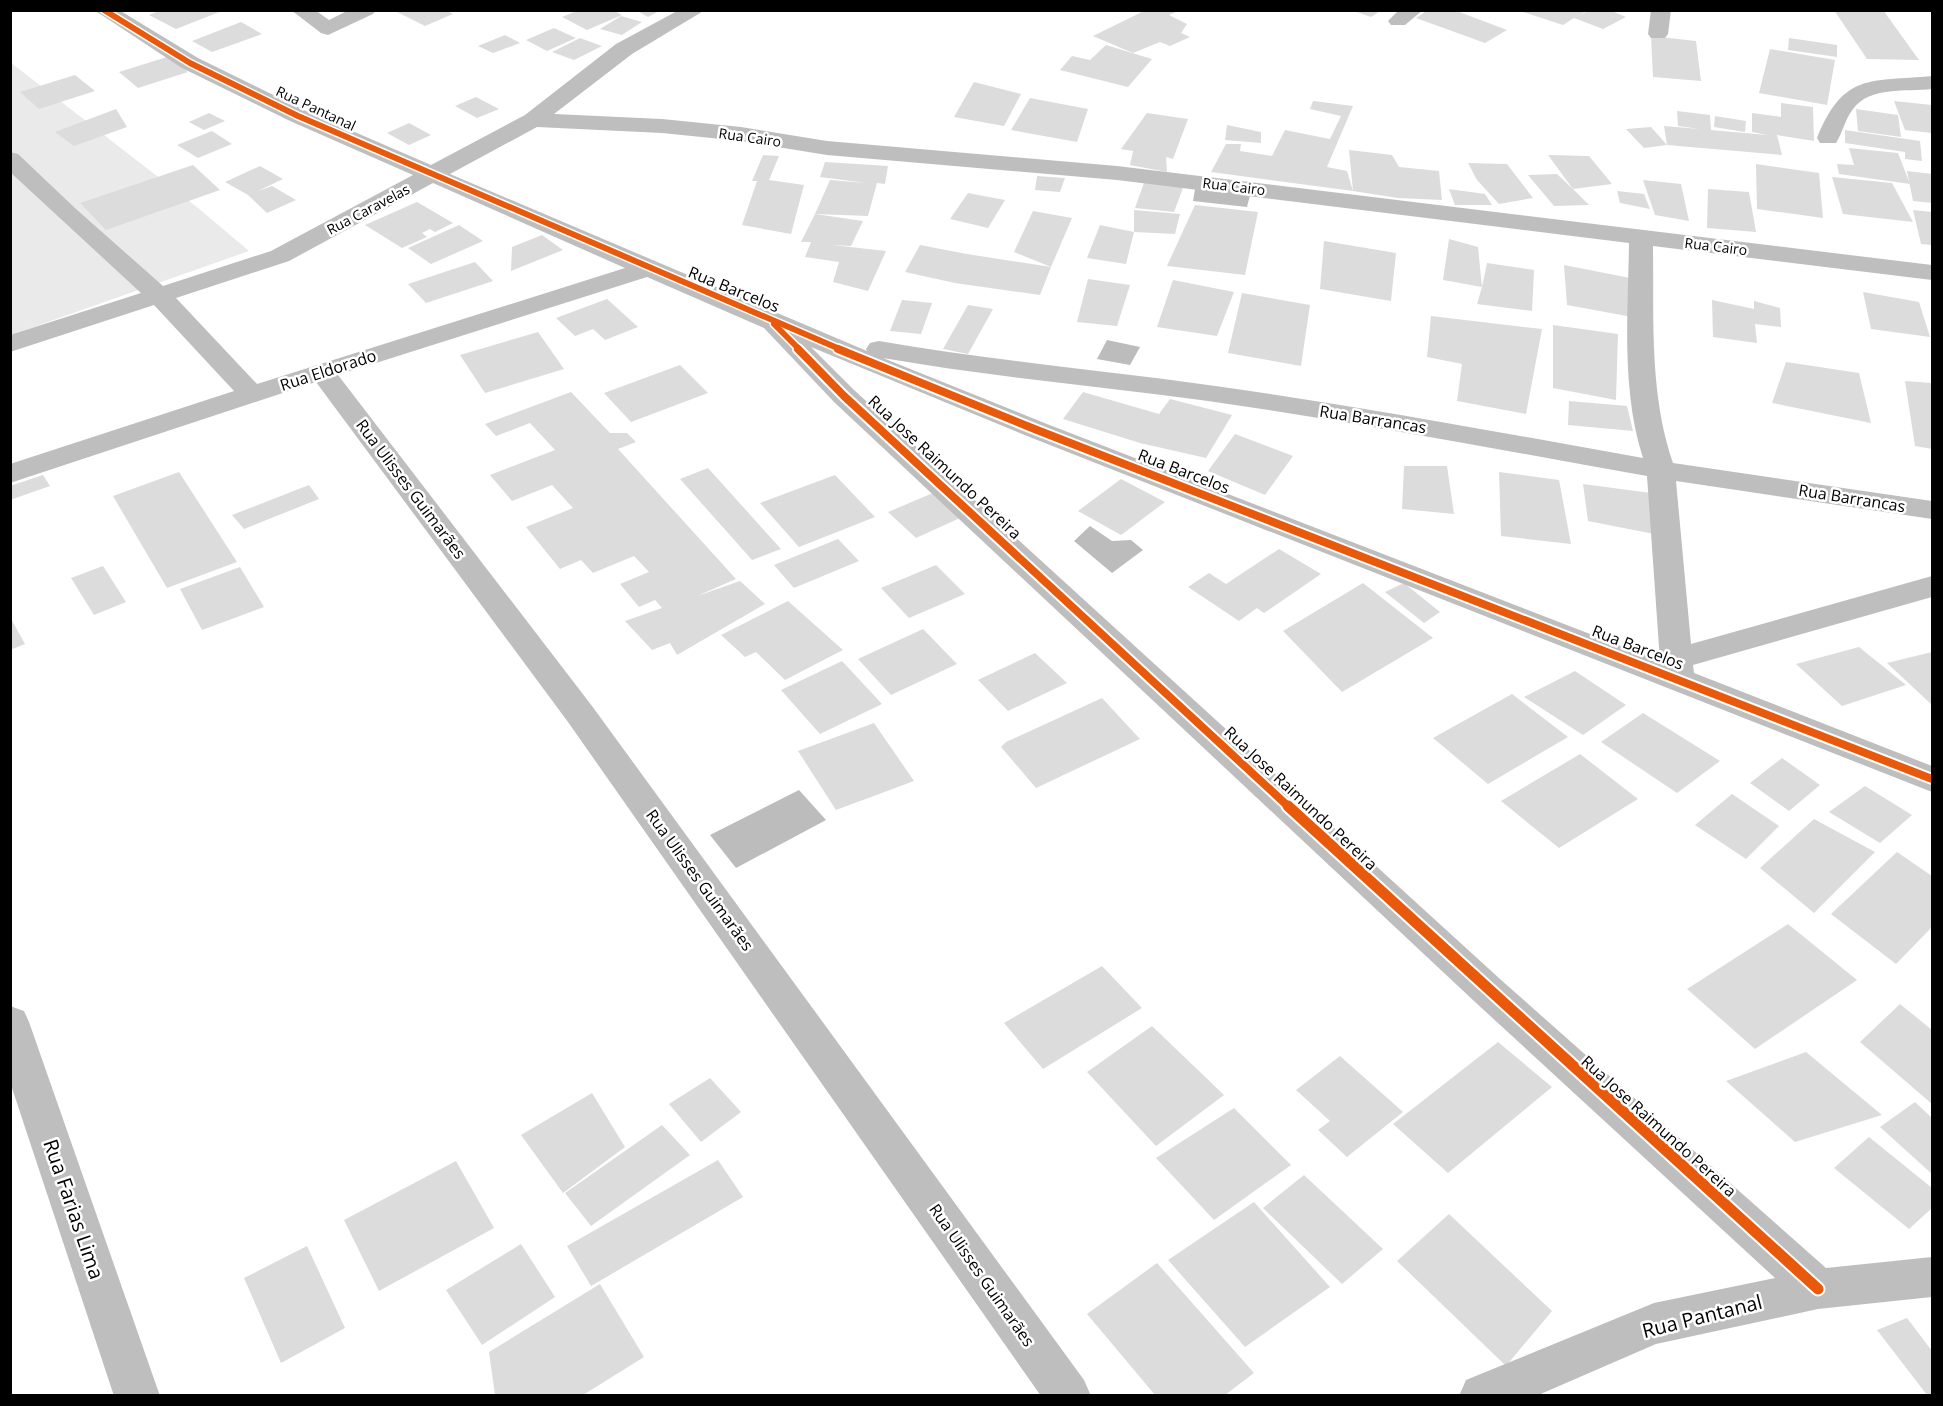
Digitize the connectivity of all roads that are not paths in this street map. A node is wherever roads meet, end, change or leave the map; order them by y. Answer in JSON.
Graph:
{"nodes":[{"id":1,"x":104,"y":10,"type":"edge"},
{"id":2,"x":301,"y":10,"type":"edge"},
{"id":3,"x":366,"y":10,"type":"edge"},
{"id":4,"x":695,"y":10,"type":"edge"},
{"id":5,"x":1661,"y":10,"type":"edge"},
{"id":6,"x":1658,"y":34,"type":"dead end"},
{"id":7,"x":1927,"y":89,"type":"edge"},
{"id":8,"x":533,"y":120,"type":"junction"},
{"id":9,"x":1828,"y":138,"type":"dead end"},
{"id":10,"x":12,"y":163,"type":"edge"},
{"id":11,"x":432,"y":175,"type":"junction"},
{"id":12,"x":1641,"y":237,"type":"junction"},
{"id":13,"x":647,"y":269,"type":"junction"},
{"id":14,"x":1932,"y":272,"type":"edge"},
{"id":15,"x":160,"y":296,"type":"junction"},
{"id":16,"x":771,"y":321,"type":"junction"},
{"id":17,"x":811,"y":336,"type":"junction"},
{"id":18,"x":10,"y":344,"type":"edge"},
{"id":19,"x":322,"y":372,"type":"junction"},
{"id":20,"x":252,"y":395,"type":"junction"},
{"id":21,"x":1661,"y":470,"type":"junction"},
{"id":22,"x":10,"y":474,"type":"edge"},
{"id":23,"x":1932,"y":510,"type":"edge"},
{"id":24,"x":1932,"y":586,"type":"edge"},
{"id":25,"x":1677,"y":669,"type":"junction"},
{"id":26,"x":1932,"y":779,"type":"edge"},
{"id":27,"x":10,"y":1022,"type":"edge"},
{"id":28,"x":1932,"y":1277,"type":"edge"},
{"id":29,"x":1818,"y":1289,"type":"junction"},
{"id":30,"x":137,"y":1395,"type":"edge"},
{"id":31,"x":1068,"y":1395,"type":"edge"},
{"id":32,"x":1482,"y":1395,"type":"edge"}],
"edges":[{"from":1,"to":11,"type":"street","name":"Rua Pantanal"},
{"from":2,"to":3,"type":"street"},
{"from":4,"to":8,"type":"street","name":"Rua Caravelas"},
{"from":5,"to":6,"type":"street"},
{"from":7,"to":9,"type":"street"},
{"from":8,"to":11,"type":"street","name":"Rua Caravelas"},
{"from":8,"to":12,"type":"street","name":"Rua Cairo"},
{"from":10,"to":15,"type":"street"},
{"from":11,"to":13,"type":"street","name":"Rua Barcelos"},
{"from":11,"to":15,"type":"street","name":"Rua Caravelas"},
{"from":12,"to":14,"type":"street","name":"Rua Cairo"},
{"from":12,"to":21,"type":"street"},
{"from":13,"to":16,"type":"street","name":"Rua Barcelos"},
{"from":13,"to":19,"type":"street","name":"Rua Eldorado"},
{"from":15,"to":18,"type":"street","name":"Rua Caravelas"},
{"from":15,"to":20,"type":"street"},
{"from":16,"to":17,"type":"street","name":"Rua Barcelos"},
{"from":16,"to":29,"type":"street","name":"Rua Jose Raimundo Pereira"},
{"from":17,"to":21,"type":"street","name":"Rua Barrancas"},
{"from":17,"to":25,"type":"street","name":"Rua Barcelos"},
{"from":19,"to":20,"type":"street","name":"Rua Eldorado"},
{"from":19,"to":31,"type":"street","name":"Rua Ulisses Guimarães"},
{"from":20,"to":22,"type":"street","name":"Rua Eldorado"},
{"from":21,"to":23,"type":"street","name":"Rua Barrancas"},
{"from":21,"to":25,"type":"street"},
{"from":24,"to":25,"type":"street","name":"Rua Barcelos"},
{"from":25,"to":26,"type":"street","name":"Rua Barcelos"},
{"from":27,"to":30,"type":"street","name":"Rua Farias Lima"},
{"from":28,"to":29,"type":"street","name":"Rua Pantanal"},
{"from":29,"to":32,"type":"street","name":"Rua Pantanal"}]}
